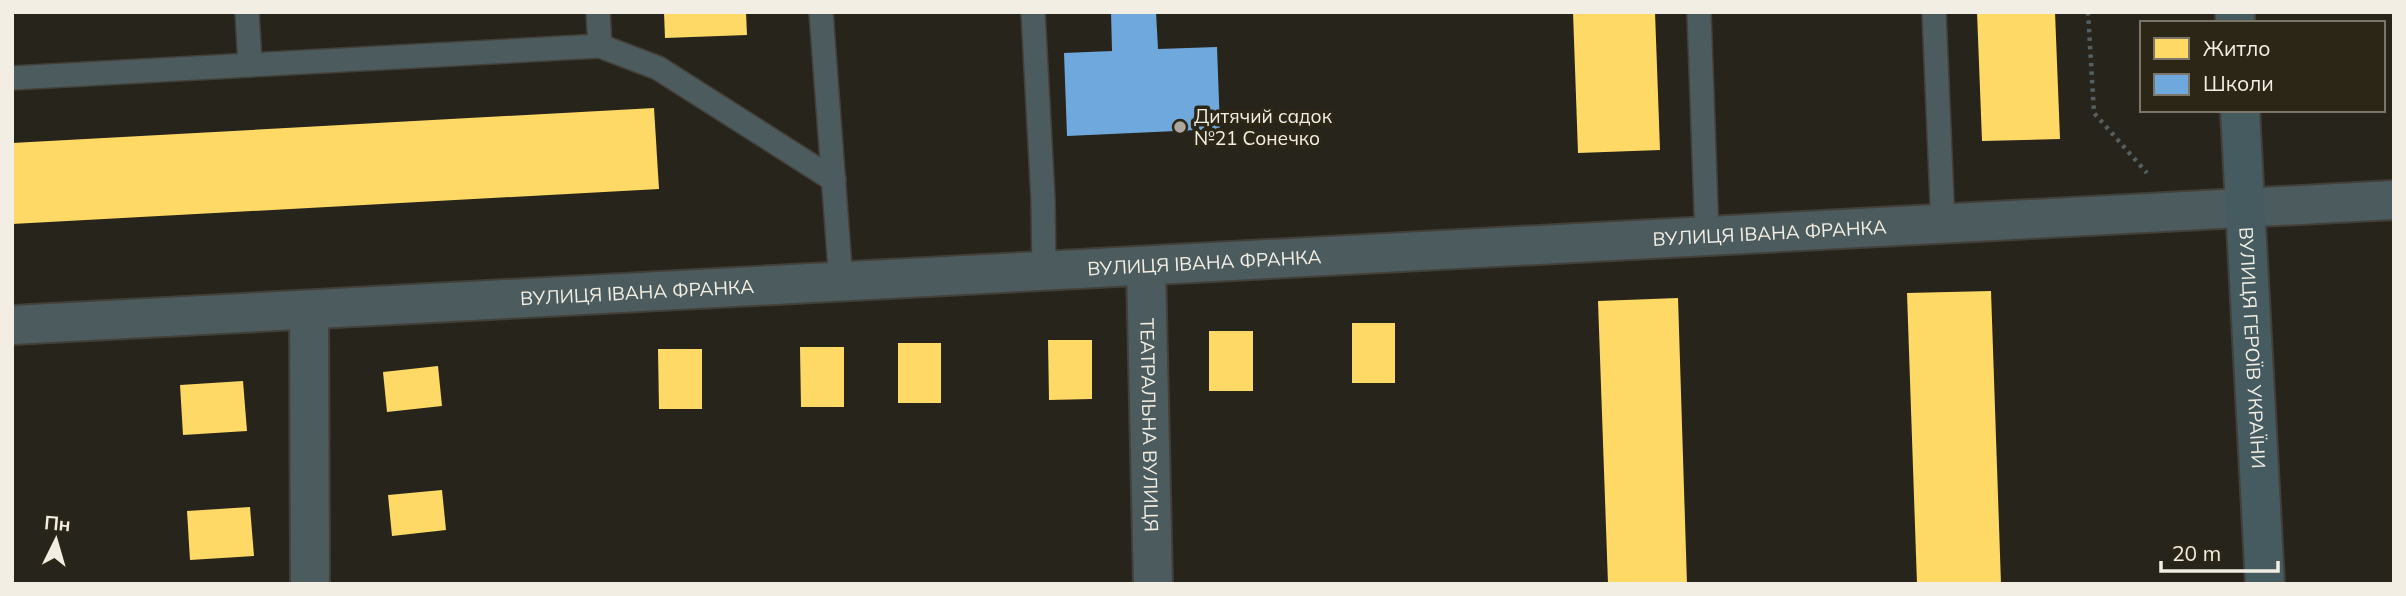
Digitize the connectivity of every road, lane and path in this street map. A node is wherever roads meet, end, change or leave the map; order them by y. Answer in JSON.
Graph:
{"nodes":[{"id":1,"x":247,"y":12,"type":"edge"},
{"id":2,"x":598,"y":12,"type":"edge"},
{"id":3,"x":821,"y":12,"type":"edge"},
{"id":4,"x":1033,"y":12,"type":"edge"},
{"id":5,"x":1699,"y":12,"type":"edge"},
{"id":6,"x":1934,"y":12,"type":"edge"},
{"id":7,"x":2088,"y":12,"type":"edge"},
{"id":8,"x":600,"y":46,"type":"junction"},
{"id":9,"x":250,"y":64,"type":"junction"},
{"id":10,"x":12,"y":78,"type":"edge"},
{"id":11,"x":2240,"y":112,"type":"edge"},
{"id":12,"x":834,"y":180,"type":"junction"},
{"id":13,"x":2394,"y":200,"type":"edge"},
{"id":14,"x":2246,"y":210,"type":"junction"},
{"id":15,"x":2186,"y":213,"type":"junction"},
{"id":16,"x":1943,"y":225,"type":"junction"},
{"id":17,"x":1707,"y":238,"type":"junction"},
{"id":18,"x":1146,"y":267,"type":"junction"},
{"id":19,"x":1044,"y":272,"type":"junction"},
{"id":20,"x":841,"y":282,"type":"junction"},
{"id":21,"x":309,"y":310,"type":"junction"},
{"id":22,"x":12,"y":325,"type":"edge"},
{"id":23,"x":310,"y":584,"type":"edge"},
{"id":24,"x":1153,"y":584,"type":"edge"},
{"id":25,"x":2265,"y":584,"type":"edge"}],
"edges":[{"from":1,"to":9,"type":"lane"},
{"from":2,"to":8,"type":"lane"},
{"from":3,"to":12,"type":"lane"},
{"from":4,"to":19,"type":"lane"},
{"from":5,"to":17,"type":"lane"},
{"from":6,"to":16,"type":"lane"},
{"from":7,"to":15,"type":"path"},
{"from":8,"to":9,"type":"lane"},
{"from":8,"to":12,"type":"lane"},
{"from":9,"to":10,"type":"lane"},
{"from":11,"to":14,"type":"street","name":"ВУЛИЦЯ ГЕРОЇВ УКРАЇНИ"},
{"from":12,"to":20,"type":"lane"},
{"from":13,"to":14,"type":"street","name":"ВУЛИЦЯ ІВАНА ФРАНКА"},
{"from":14,"to":15,"type":"street","name":"ВУЛИЦЯ ІВАНА ФРАНКА"},
{"from":14,"to":25,"type":"street","name":"ВУЛИЦЯ ГЕРОЇВ УКРАЇНИ"},
{"from":15,"to":16,"type":"street","name":"ВУЛИЦЯ ІВАНА ФРАНКА"},
{"from":16,"to":17,"type":"street","name":"ВУЛИЦЯ ІВАНА ФРАНКА"},
{"from":17,"to":18,"type":"street","name":"ВУЛИЦЯ ІВАНА ФРАНКА"},
{"from":18,"to":19,"type":"street","name":"ВУЛИЦЯ ІВАНА ФРАНКА"},
{"from":18,"to":24,"type":"street","name":"ТЕАТРАЛЬНА ВУЛИЦЯ"},
{"from":19,"to":20,"type":"street","name":"ВУЛИЦЯ ІВАНА ФРАНКА"},
{"from":20,"to":21,"type":"street","name":"ВУЛИЦЯ ІВАНА ФРАНКА"},
{"from":21,"to":22,"type":"street","name":"ВУЛИЦЯ ІВАНА ФРАНКА"},
{"from":21,"to":23,"type":"street"}]}
